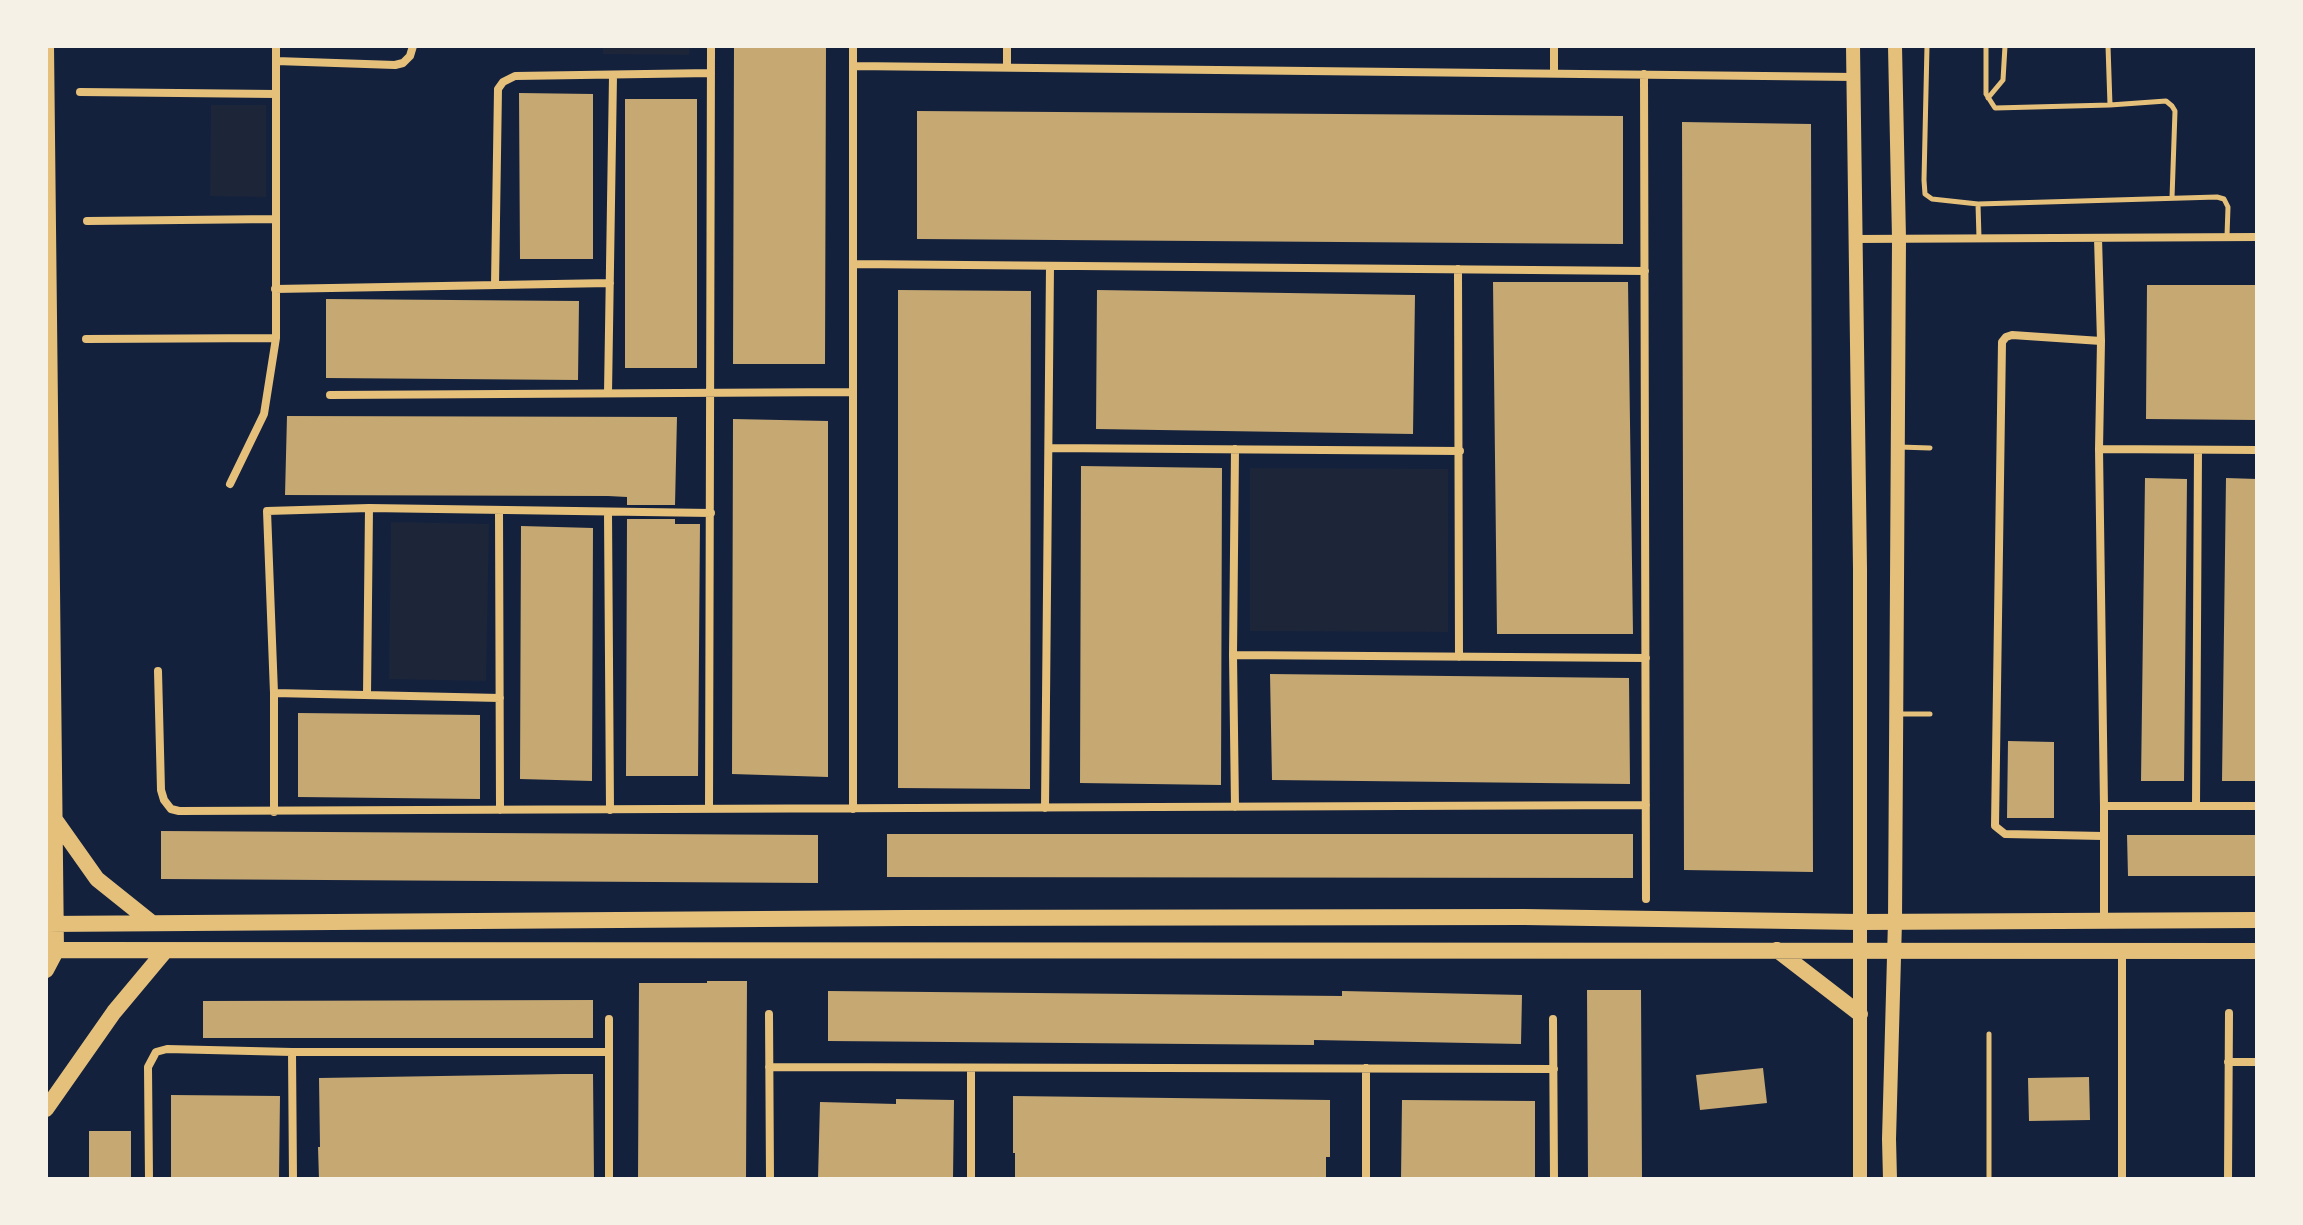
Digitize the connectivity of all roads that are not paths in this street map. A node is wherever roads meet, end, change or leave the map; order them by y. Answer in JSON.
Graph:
{"nodes":[{"id":1,"x":46,"y":46,"type":"edge"},
{"id":2,"x":276,"y":46,"type":"edge"},
{"id":3,"x":413,"y":46,"type":"edge"},
{"id":4,"x":711,"y":46,"type":"edge"},
{"id":5,"x":853,"y":46,"type":"edge"},
{"id":6,"x":1007,"y":46,"type":"edge"},
{"id":7,"x":1554,"y":46,"type":"edge"},
{"id":8,"x":1853,"y":46,"type":"edge"},
{"id":9,"x":1895,"y":46,"type":"edge"},
{"id":10,"x":1927,"y":46,"type":"edge"},
{"id":11,"x":1986,"y":46,"type":"edge"},
{"id":12,"x":2005,"y":46,"type":"edge"},
{"id":13,"x":2108,"y":46,"type":"edge"},
{"id":14,"x":276,"y":61,"type":"junction"},
{"id":15,"x":853,"y":66,"type":"junction"},
{"id":16,"x":1007,"y":67,"type":"junction"},
{"id":17,"x":711,"y":73,"type":"junction"},
{"id":18,"x":1554,"y":73,"type":"junction"},
{"id":19,"x":1644,"y":74,"type":"junction"},
{"id":20,"x":613,"y":76,"type":"junction"},
{"id":21,"x":1855,"y":77,"type":"junction"},
{"id":22,"x":80,"y":92,"type":"dead end"},
{"id":23,"x":276,"y":94,"type":"junction"},
{"id":24,"x":1988,"y":98,"type":"junction"},
{"id":25,"x":2110,"y":105,"type":"junction"},
{"id":26,"x":2172,"y":198,"type":"junction"},
{"id":27,"x":1978,"y":204,"type":"junction"},
{"id":28,"x":275,"y":219,"type":"junction"},
{"id":29,"x":87,"y":221,"type":"dead end"},
{"id":30,"x":2227,"y":236,"type":"junction"},
{"id":31,"x":2257,"y":237,"type":"edge"},
{"id":32,"x":1979,"y":238,"type":"junction"},
{"id":33,"x":2098,"y":238,"type":"junction"},
{"id":34,"x":1854,"y":239,"type":"junction"},
{"id":35,"x":1899,"y":239,"type":"junction"},
{"id":36,"x":853,"y":264,"type":"junction"},
{"id":37,"x":1050,"y":266,"type":"junction"},
{"id":38,"x":1458,"y":269,"type":"junction"},
{"id":39,"x":1645,"y":271,"type":"junction"},
{"id":40,"x":610,"y":283,"type":"junction"},
{"id":41,"x":495,"y":285,"type":"junction"},
{"id":42,"x":275,"y":289,"type":"junction"},
{"id":43,"x":276,"y":338,"type":"junction"},
{"id":44,"x":86,"y":339,"type":"dead end"},
{"id":45,"x":2101,"y":341,"type":"junction"},
{"id":46,"x":853,"y":392,"type":"junction"},
{"id":47,"x":608,"y":393,"type":"junction"},
{"id":48,"x":710,"y":393,"type":"junction"},
{"id":49,"x":330,"y":395,"type":"dead end"},
{"id":50,"x":1898,"y":447,"type":"junction"},
{"id":51,"x":1049,"y":448,"type":"junction"},
{"id":52,"x":1930,"y":448,"type":"dead end"},
{"id":53,"x":1235,"y":449,"type":"junction"},
{"id":54,"x":2099,"y":449,"type":"junction"},
{"id":55,"x":2198,"y":450,"type":"junction"},
{"id":56,"x":2257,"y":450,"type":"edge"},
{"id":57,"x":1460,"y":451,"type":"junction"},
{"id":58,"x":230,"y":484,"type":"dead end"},
{"id":59,"x":369,"y":508,"type":"junction"},
{"id":60,"x":499,"y":510,"type":"junction"},
{"id":61,"x":608,"y":512,"type":"junction"},
{"id":62,"x":711,"y":513,"type":"junction"},
{"id":63,"x":1233,"y":655,"type":"junction"},
{"id":64,"x":1459,"y":657,"type":"junction"},
{"id":65,"x":1646,"y":658,"type":"junction"},
{"id":66,"x":158,"y":671,"type":"dead end"},
{"id":67,"x":274,"y":693,"type":"junction"},
{"id":68,"x":367,"y":695,"type":"junction"},
{"id":69,"x":500,"y":698,"type":"junction"},
{"id":70,"x":1896,"y":714,"type":"junction"},
{"id":71,"x":1930,"y":714,"type":"dead end"},
{"id":72,"x":1646,"y":805,"type":"junction"},
{"id":73,"x":2104,"y":806,"type":"junction"},
{"id":74,"x":2196,"y":806,"type":"junction"},
{"id":75,"x":2257,"y":806,"type":"edge"},
{"id":76,"x":1235,"y":807,"type":"junction"},
{"id":77,"x":1045,"y":808,"type":"junction"},
{"id":78,"x":709,"y":809,"type":"junction"},
{"id":79,"x":853,"y":809,"type":"junction"},
{"id":80,"x":500,"y":810,"type":"junction"},
{"id":81,"x":610,"y":810,"type":"junction"},
{"id":82,"x":274,"y":812,"type":"junction"},
{"id":83,"x":55,"y":819,"type":"junction"},
{"id":84,"x":2103,"y":836,"type":"junction"},
{"id":85,"x":1646,"y":899,"type":"dead end"},
{"id":86,"x":2257,"y":920,"type":"edge"},
{"id":87,"x":1895,"y":921,"type":"junction"},
{"id":88,"x":2104,"y":921,"type":"junction"},
{"id":89,"x":1860,"y":922,"type":"junction"},
{"id":90,"x":152,"y":923,"type":"junction"},
{"id":91,"x":51,"y":924,"type":"edge"},
{"id":92,"x":1777,"y":950,"type":"junction"},
{"id":93,"x":1861,"y":950,"type":"junction"},
{"id":94,"x":1894,"y":950,"type":"junction"},
{"id":95,"x":2122,"y":950,"type":"junction"},
{"id":96,"x":51,"y":951,"type":"edge"},
{"id":97,"x":165,"y":951,"type":"junction"},
{"id":98,"x":2257,"y":951,"type":"edge"},
{"id":99,"x":46,"y":970,"type":"edge"},
{"id":100,"x":2229,"y":1013,"type":"dead end"},
{"id":101,"x":769,"y":1014,"type":"dead end"},
{"id":102,"x":1860,"y":1014,"type":"junction"},
{"id":103,"x":609,"y":1019,"type":"dead end"},
{"id":104,"x":1553,"y":1019,"type":"dead end"},
{"id":105,"x":1989,"y":1034,"type":"dead end"},
{"id":106,"x":292,"y":1052,"type":"junction"},
{"id":107,"x":609,"y":1052,"type":"junction"},
{"id":108,"x":2228,"y":1062,"type":"junction"},
{"id":109,"x":2257,"y":1062,"type":"edge"},
{"id":110,"x":769,"y":1067,"type":"junction"},
{"id":111,"x":971,"y":1068,"type":"junction"},
{"id":112,"x":1366,"y":1068,"type":"junction"},
{"id":113,"x":1554,"y":1069,"type":"junction"},
{"id":114,"x":46,"y":1109,"type":"edge"},
{"id":115,"x":149,"y":1179,"type":"edge"},
{"id":116,"x":293,"y":1179,"type":"edge"},
{"id":117,"x":609,"y":1179,"type":"edge"},
{"id":118,"x":770,"y":1179,"type":"edge"},
{"id":119,"x":971,"y":1179,"type":"edge"},
{"id":120,"x":1366,"y":1179,"type":"edge"},
{"id":121,"x":1554,"y":1179,"type":"edge"},
{"id":122,"x":1860,"y":1179,"type":"edge"},
{"id":123,"x":1890,"y":1179,"type":"edge"},
{"id":124,"x":1989,"y":1179,"type":"edge"},
{"id":125,"x":2122,"y":1179,"type":"edge"},
{"id":126,"x":2228,"y":1179,"type":"edge"}],
"edges":[{"from":1,"to":83,"type":"main road"},
{"from":2,"to":14,"type":"street"},
{"from":3,"to":14,"type":"street"},
{"from":4,"to":17,"type":"street"},
{"from":5,"to":15,"type":"street"},
{"from":6,"to":16,"type":"street"},
{"from":7,"to":18,"type":"street"},
{"from":8,"to":21,"type":"street"},
{"from":9,"to":35,"type":"street"},
{"from":10,"to":27,"type":"lane"},
{"from":11,"to":24,"type":"lane"},
{"from":12,"to":24,"type":"lane"},
{"from":13,"to":25,"type":"lane"},
{"from":14,"to":23,"type":"street"},
{"from":15,"to":16,"type":"street"},
{"from":15,"to":36,"type":"street"},
{"from":16,"to":18,"type":"street"},
{"from":17,"to":20,"type":"street"},
{"from":17,"to":48,"type":"street"},
{"from":18,"to":19,"type":"street"},
{"from":19,"to":21,"type":"street"},
{"from":19,"to":39,"type":"street"},
{"from":20,"to":40,"type":"street"},
{"from":20,"to":41,"type":"street"},
{"from":21,"to":34,"type":"street"},
{"from":22,"to":23,"type":"street"},
{"from":23,"to":28,"type":"street"},
{"from":24,"to":25,"type":"lane"},
{"from":25,"to":26,"type":"lane"},
{"from":26,"to":27,"type":"lane"},
{"from":26,"to":30,"type":"lane"},
{"from":27,"to":32,"type":"lane"},
{"from":28,"to":29,"type":"street"},
{"from":28,"to":42,"type":"street"},
{"from":30,"to":31,"type":"street"},
{"from":30,"to":33,"type":"street"},
{"from":32,"to":33,"type":"street"},
{"from":32,"to":35,"type":"street"},
{"from":33,"to":45,"type":"street"},
{"from":34,"to":35,"type":"street"},
{"from":34,"to":89,"type":"street"},
{"from":35,"to":50,"type":"street"},
{"from":36,"to":37,"type":"street"},
{"from":36,"to":46,"type":"street"},
{"from":37,"to":38,"type":"street"},
{"from":37,"to":51,"type":"street"},
{"from":38,"to":39,"type":"street"},
{"from":38,"to":57,"type":"street"},
{"from":39,"to":65,"type":"street"},
{"from":40,"to":41,"type":"street"},
{"from":40,"to":47,"type":"street"},
{"from":41,"to":42,"type":"street"},
{"from":42,"to":43,"type":"street"},
{"from":43,"to":44,"type":"street"},
{"from":43,"to":58,"type":"street"},
{"from":45,"to":54,"type":"street"},
{"from":45,"to":84,"type":"street"},
{"from":46,"to":48,"type":"street"},
{"from":46,"to":79,"type":"street"},
{"from":47,"to":48,"type":"street"},
{"from":47,"to":49,"type":"street"},
{"from":48,"to":62,"type":"street"},
{"from":50,"to":52,"type":"lane"},
{"from":50,"to":70,"type":"street"},
{"from":51,"to":53,"type":"street"},
{"from":51,"to":77,"type":"street"},
{"from":53,"to":57,"type":"street"},
{"from":53,"to":63,"type":"street"},
{"from":54,"to":55,"type":"street"},
{"from":54,"to":73,"type":"street"},
{"from":55,"to":56,"type":"street"},
{"from":55,"to":74,"type":"street"},
{"from":57,"to":64,"type":"street"},
{"from":59,"to":60,"type":"street"},
{"from":59,"to":67,"type":"street"},
{"from":59,"to":68,"type":"street"},
{"from":60,"to":61,"type":"street"},
{"from":60,"to":69,"type":"street"},
{"from":61,"to":62,"type":"street"},
{"from":61,"to":81,"type":"street"},
{"from":62,"to":78,"type":"street"},
{"from":63,"to":64,"type":"street"},
{"from":63,"to":76,"type":"street"},
{"from":64,"to":65,"type":"street"},
{"from":65,"to":72,"type":"street"},
{"from":66,"to":82,"type":"street"},
{"from":67,"to":68,"type":"street"},
{"from":67,"to":82,"type":"street"},
{"from":68,"to":69,"type":"street"},
{"from":69,"to":80,"type":"street"},
{"from":70,"to":71,"type":"lane"},
{"from":70,"to":87,"type":"street"},
{"from":72,"to":76,"type":"street"},
{"from":72,"to":85,"type":"street"},
{"from":73,"to":74,"type":"street"},
{"from":73,"to":84,"type":"street"},
{"from":74,"to":75,"type":"street"},
{"from":76,"to":77,"type":"street"},
{"from":77,"to":79,"type":"street"},
{"from":78,"to":79,"type":"street"},
{"from":78,"to":81,"type":"street"},
{"from":80,"to":81,"type":"street"},
{"from":80,"to":82,"type":"street"},
{"from":83,"to":90,"type":"main road"},
{"from":83,"to":91,"type":"main road"},
{"from":84,"to":88,"type":"street"},
{"from":86,"to":88,"type":"main road"},
{"from":87,"to":88,"type":"main road"},
{"from":87,"to":89,"type":"main road"},
{"from":87,"to":94,"type":"street"},
{"from":89,"to":90,"type":"main road"},
{"from":89,"to":93,"type":"street"},
{"from":90,"to":91,"type":"main road"},
{"from":91,"to":96,"type":"main road"},
{"from":92,"to":93,"type":"main road"},
{"from":92,"to":97,"type":"main road"},
{"from":92,"to":102,"type":"main road"},
{"from":93,"to":94,"type":"main road"},
{"from":93,"to":102,"type":"street"},
{"from":94,"to":95,"type":"main road"},
{"from":94,"to":123,"type":"street"},
{"from":95,"to":98,"type":"main road"},
{"from":95,"to":125,"type":"street"},
{"from":96,"to":97,"type":"main road"},
{"from":96,"to":99,"type":"main road"},
{"from":97,"to":114,"type":"main road"},
{"from":100,"to":108,"type":"street"},
{"from":101,"to":110,"type":"street"},
{"from":102,"to":122,"type":"street"},
{"from":103,"to":107,"type":"street"},
{"from":104,"to":113,"type":"street"},
{"from":105,"to":124,"type":"lane"},
{"from":106,"to":107,"type":"street"},
{"from":106,"to":115,"type":"street"},
{"from":106,"to":116,"type":"street"},
{"from":107,"to":117,"type":"street"},
{"from":108,"to":109,"type":"street"},
{"from":108,"to":126,"type":"street"},
{"from":110,"to":111,"type":"street"},
{"from":110,"to":118,"type":"street"},
{"from":111,"to":112,"type":"street"},
{"from":111,"to":119,"type":"street"},
{"from":112,"to":113,"type":"street"},
{"from":112,"to":120,"type":"street"},
{"from":113,"to":121,"type":"street"}]}
